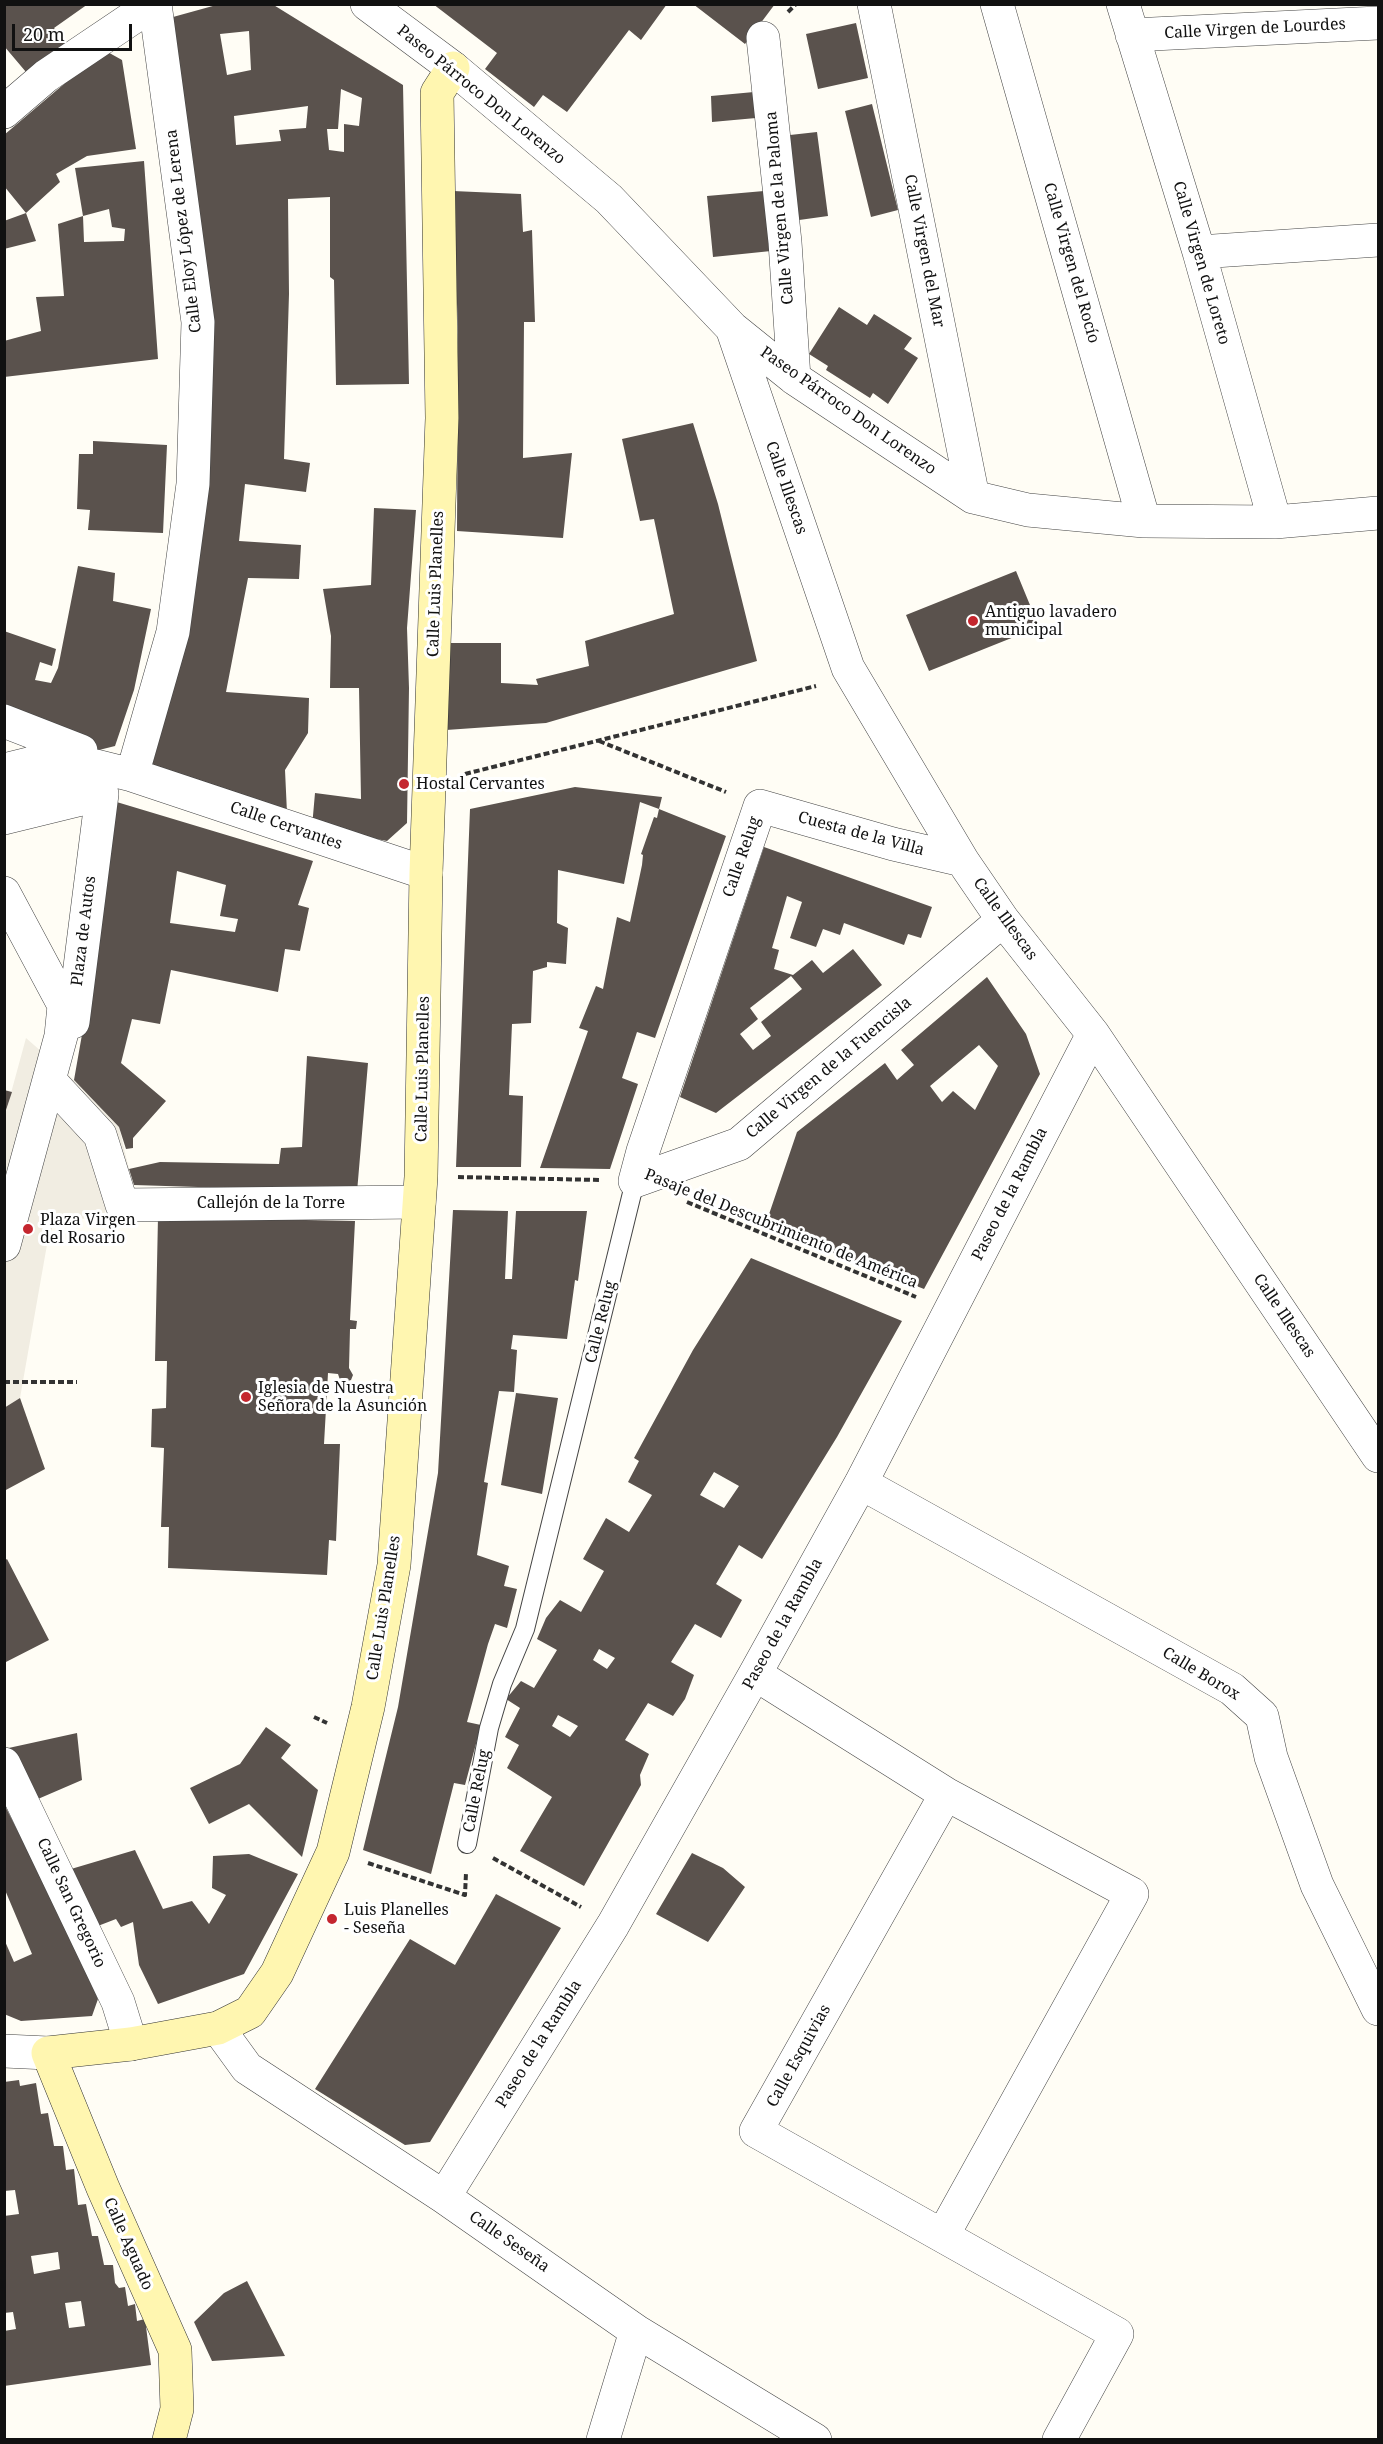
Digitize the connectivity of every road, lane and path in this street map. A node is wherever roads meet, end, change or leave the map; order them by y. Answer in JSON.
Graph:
{"nodes":[{"id":1,"x":154,"y":4,"type":"edge"},
{"id":2,"x":367,"y":4,"type":"edge"},
{"id":3,"x":874,"y":4,"type":"edge"},
{"id":4,"x":997,"y":4,"type":"edge"},
{"id":5,"x":1123,"y":4,"type":"edge"},
{"id":6,"x":1378,"y":23,"type":"edge"},
{"id":7,"x":1132,"y":35,"type":"junction"},
{"id":8,"x":763,"y":38,"type":"dead end"},
{"id":9,"x":453,"y":68,"type":"junction"},
{"id":10,"x":4,"y":112,"type":"edge"},
{"id":11,"x":1378,"y":240,"type":"edge"},
{"id":12,"x":1199,"y":252,"type":"junction"},
{"id":13,"x":732,"y":328,"type":"junction"},
{"id":14,"x":794,"y":378,"type":"junction"},
{"id":15,"x":973,"y":497,"type":"junction"},
{"id":16,"x":1378,"y":513,"type":"edge"},
{"id":17,"x":1144,"y":521,"type":"junction"},
{"id":18,"x":1275,"y":522,"type":"junction"},
{"id":19,"x":848,"y":668,"type":"junction"},
{"id":20,"x":4,"y":721,"type":"edge"},
{"id":21,"x":599,"y":741,"type":"junction"},
{"id":22,"x":4,"y":770,"type":"edge"},
{"id":23,"x":111,"y":773,"type":"junction"},
{"id":24,"x":429,"y":783,"type":"junction"},
{"id":25,"x":4,"y":801,"type":"edge"},
{"id":26,"x":760,"y":806,"type":"junction"},
{"id":27,"x":4,"y":818,"type":"edge"},
{"id":28,"x":962,"y":860,"type":"junction"},
{"id":29,"x":426,"y":873,"type":"junction"},
{"id":30,"x":4,"y":893,"type":"edge"},
{"id":31,"x":1003,"y":920,"type":"junction"},
{"id":32,"x":4,"y":926,"type":"edge"},
{"id":33,"x":62,"y":1021,"type":"junction"},
{"id":34,"x":1092,"y":1034,"type":"junction"},
{"id":35,"x":49,"y":1080,"type":"junction"},
{"id":36,"x":635,"y":1181,"type":"junction"},
{"id":37,"x":420,"y":1190,"type":"junction"},
{"id":38,"x":4,"y":1245,"type":"edge"},
{"id":39,"x":950,"y":1311,"type":"junction"},
{"id":40,"x":4,"y":1382,"type":"edge"},
{"id":41,"x":77,"y":1382,"type":"dead end"},
{"id":42,"x":1378,"y":1456,"type":"edge"},
{"id":43,"x":861,"y":1483,"type":"junction"},
{"id":44,"x":755,"y":1674,"type":"junction"},
{"id":45,"x":314,"y":1717,"type":"dead end"},
{"id":46,"x":328,"y":1724,"type":"dead end"},
{"id":47,"x":4,"y":1764,"type":"edge"},
{"id":48,"x":946,"y":1794,"type":"junction"},
{"id":49,"x":467,"y":1844,"type":"junction"},
{"id":50,"x":333,"y":1852,"type":"junction"},
{"id":51,"x":613,"y":1925,"type":"junction"},
{"id":52,"x":1378,"y":2009,"type":"edge"},
{"id":53,"x":218,"y":2028,"type":"junction"},
{"id":54,"x":131,"y":2044,"type":"junction"},
{"id":55,"x":4,"y":2051,"type":"edge"},
{"id":56,"x":48,"y":2053,"type":"junction"},
{"id":57,"x":444,"y":2197,"type":"junction"},
{"id":58,"x":943,"y":2235,"type":"junction"},
{"id":59,"x":636,"y":2331,"type":"junction"},
{"id":60,"x":169,"y":2439,"type":"edge"},
{"id":61,"x":603,"y":2439,"type":"edge"},
{"id":62,"x":815,"y":2439,"type":"edge"},
{"id":63,"x":1059,"y":2439,"type":"edge"}],
"edges":[{"from":1,"to":10,"type":"street"},
{"from":1,"to":23,"type":"street","name":"Calle Eloy López de Lerena"},
{"from":2,"to":9,"type":"street","name":"Paseo Párroco Don Lorenzo"},
{"from":3,"to":15,"type":"street","name":"Calle Virgen del Mar"},
{"from":4,"to":17,"type":"street","name":"Calle Virgen del Rocío"},
{"from":5,"to":7,"type":"street","name":"Calle Virgen de Loreto"},
{"from":6,"to":7,"type":"street","name":"Calle Virgen de Lourdes"},
{"from":7,"to":12,"type":"street","name":"Calle Virgen de Loreto"},
{"from":8,"to":14,"type":"street","name":"Calle Virgen de la Paloma"},
{"from":9,"to":13,"type":"street","name":"Paseo Párroco Don Lorenzo"},
{"from":9,"to":24,"type":"street","name":"Calle Luis Planelles"},
{"from":11,"to":12,"type":"street"},
{"from":12,"to":18,"type":"street","name":"Calle Virgen de Loreto"},
{"from":13,"to":14,"type":"street","name":"Paseo Párroco Don Lorenzo"},
{"from":13,"to":19,"type":"street","name":"Calle Illescas"},
{"from":14,"to":15,"type":"street","name":"Paseo Párroco Don Lorenzo"},
{"from":15,"to":17,"type":"street","name":"Paseo Párroco Don Lorenzo"},
{"from":16,"to":18,"type":"street","name":"Paseo Párroco Don Lorenzo"},
{"from":17,"to":18,"type":"street","name":"Paseo Párroco Don Lorenzo"},
{"from":19,"to":21,"type":"path"},
{"from":19,"to":28,"type":"street","name":"Calle Illescas"},
{"from":20,"to":23,"type":"street"},
{"from":21,"to":24,"type":"path"},
{"from":21,"to":26,"type":"path"},
{"from":22,"to":23,"type":"street"},
{"from":23,"to":25,"type":"street"},
{"from":23,"to":27,"type":"street"},
{"from":23,"to":29,"type":"street","name":"Calle Cervantes"},
{"from":23,"to":33,"type":"street","name":"Plaza de Autos"},
{"from":24,"to":29,"type":"street","name":"Calle Luis Planelles"},
{"from":26,"to":28,"type":"street","name":"Cuesta de la Villa"},
{"from":26,"to":36,"type":"street","name":"Calle Relug"},
{"from":28,"to":31,"type":"street","name":"Calle Illescas"},
{"from":29,"to":37,"type":"street","name":"Calle Luis Planelles"},
{"from":30,"to":33,"type":"street","name":"Plaza de Autos"},
{"from":31,"to":34,"type":"street","name":"Calle Illescas"},
{"from":31,"to":36,"type":"street","name":"Calle Virgen de la Fuencisla"},
{"from":32,"to":33,"type":"street"},
{"from":33,"to":35,"type":"street"},
{"from":34,"to":39,"type":"street","name":"Paseo de la Rambla"},
{"from":34,"to":42,"type":"street","name":"Calle Illescas"},
{"from":35,"to":37,"type":"street","name":"Callejón de la Torre"},
{"from":35,"to":38,"type":"street"},
{"from":36,"to":37,"type":"path","name":"Pasaje del Descubrimiento de América"},
{"from":36,"to":39,"type":"path","name":"Pasaje del Descubrimiento de América"},
{"from":36,"to":49,"type":"lane","name":"Calle Relug"},
{"from":37,"to":50,"type":"street","name":"Calle Luis Planelles"},
{"from":39,"to":43,"type":"street","name":"Paseo de la Rambla"},
{"from":40,"to":41,"type":"path"},
{"from":43,"to":44,"type":"street","name":"Paseo de la Rambla"},
{"from":43,"to":52,"type":"street","name":"Calle Borox"},
{"from":44,"to":48,"type":"street"},
{"from":44,"to":51,"type":"street","name":"Paseo de la Rambla"},
{"from":45,"to":46,"type":"path"},
{"from":47,"to":54,"type":"street","name":"Calle San Gregorio"},
{"from":48,"to":58,"type":"street","name":"Calle Esquivias"},
{"from":48,"to":58,"type":"street"},
{"from":49,"to":50,"type":"path"},
{"from":49,"to":51,"type":"path"},
{"from":50,"to":53,"type":"street","name":"Calle Luis Planelles"},
{"from":51,"to":57,"type":"street","name":"Paseo de la Rambla"},
{"from":53,"to":54,"type":"street","name":"Calle Luis Planelles"},
{"from":53,"to":57,"type":"street","name":"Calle Seseña"},
{"from":54,"to":56,"type":"street","name":"Calle Luis Planelles"},
{"from":55,"to":56,"type":"street"},
{"from":56,"to":60,"type":"street","name":"Calle Aguado"},
{"from":57,"to":59,"type":"street","name":"Calle Seseña"},
{"from":58,"to":63,"type":"street","name":"Calle Esquivias"},
{"from":59,"to":61,"type":"street"},
{"from":59,"to":62,"type":"street","name":"Calle Seseña"}]}
